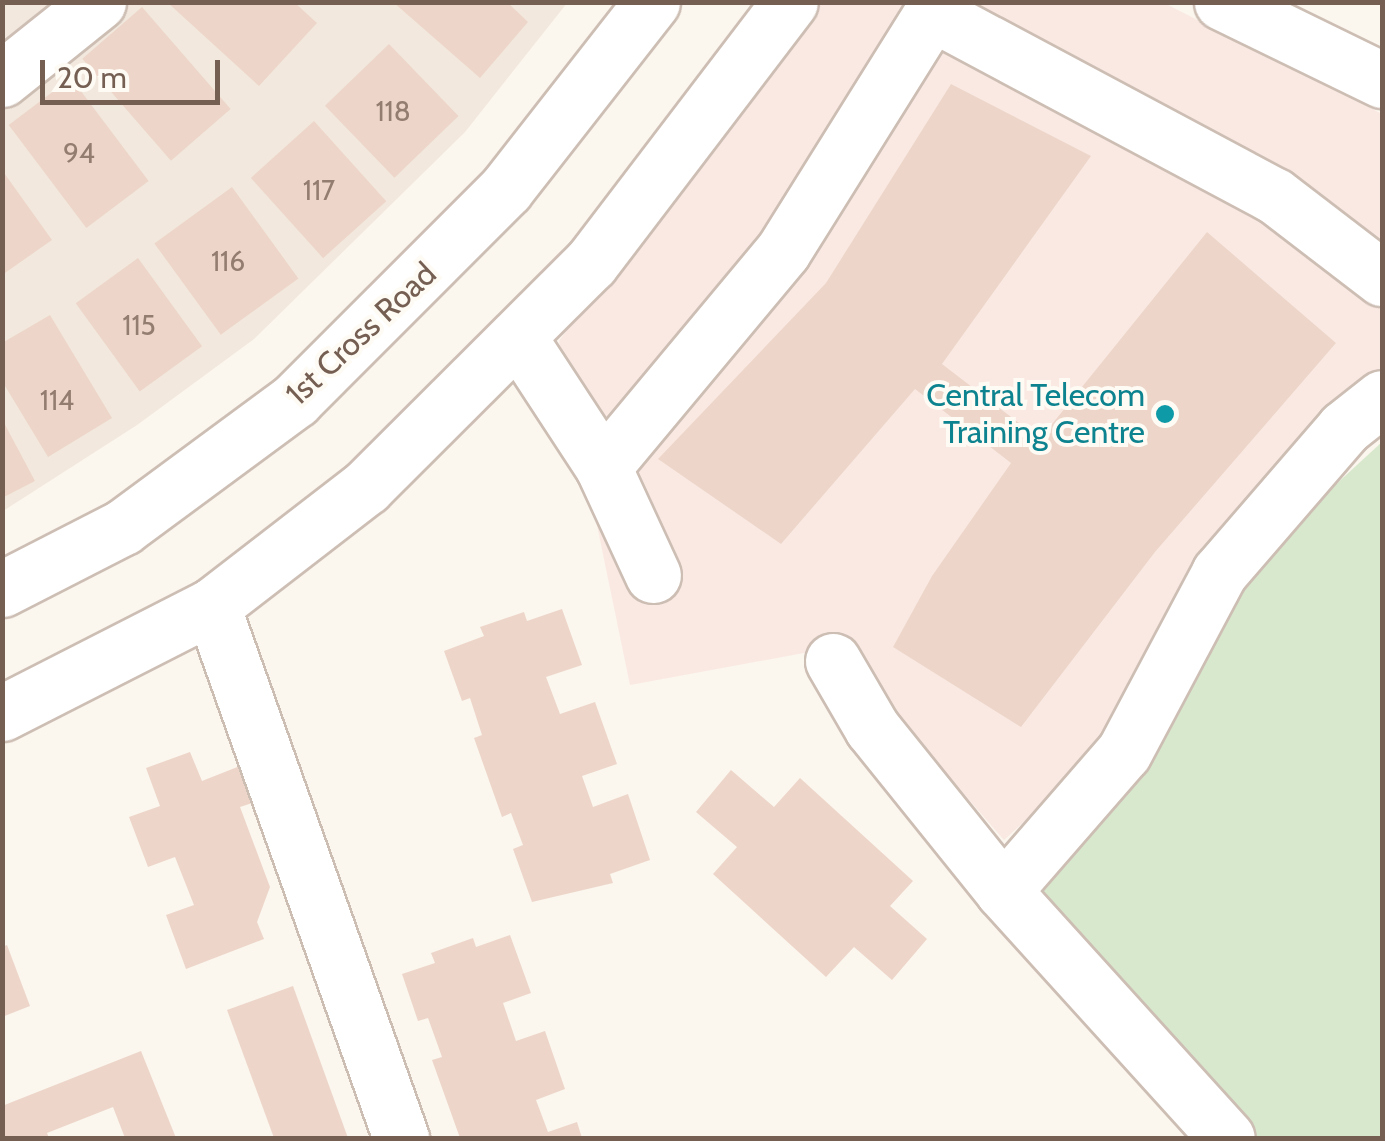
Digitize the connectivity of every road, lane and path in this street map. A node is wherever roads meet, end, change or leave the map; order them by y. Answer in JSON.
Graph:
{"nodes":[{"id":1,"x":98,"y":2,"type":"edge"},
{"id":2,"x":652,"y":2,"type":"edge"},
{"id":3,"x":790,"y":2,"type":"edge"},
{"id":4,"x":1222,"y":2,"type":"edge"},
{"id":5,"x":2,"y":79,"type":"edge"},
{"id":6,"x":1382,"y":80,"type":"edge"},
{"id":7,"x":1382,"y":278,"type":"edge"},
{"id":8,"x":520,"y":340,"type":"junction"},
{"id":9,"x":1382,"y":398,"type":"edge"},
{"id":10,"x":603,"y":468,"type":"junction"},
{"id":11,"x":653,"y":575,"type":"dead end"},
{"id":12,"x":2,"y":588,"type":"edge"},
{"id":13,"x":212,"y":606,"type":"junction"},
{"id":14,"x":833,"y":662,"type":"dead end"},
{"id":15,"x":2,"y":713,"type":"edge"},
{"id":16,"x":1003,"y":891,"type":"junction"},
{"id":17,"x":401,"y":1138,"type":"edge"},
{"id":18,"x":1227,"y":1138,"type":"edge"}],
"edges":[{"from":1,"to":5,"type":"street"},
{"from":2,"to":12,"type":"street","name":"1st Cross Road"},
{"from":3,"to":8,"type":"street"},
{"from":4,"to":6,"type":"street"},
{"from":7,"to":10,"type":"street"},
{"from":8,"to":10,"type":"street"},
{"from":8,"to":13,"type":"street"},
{"from":9,"to":16,"type":"street"},
{"from":10,"to":11,"type":"street"},
{"from":13,"to":15,"type":"street"},
{"from":13,"to":17,"type":"street"},
{"from":14,"to":16,"type":"street"},
{"from":16,"to":18,"type":"street"}]}
